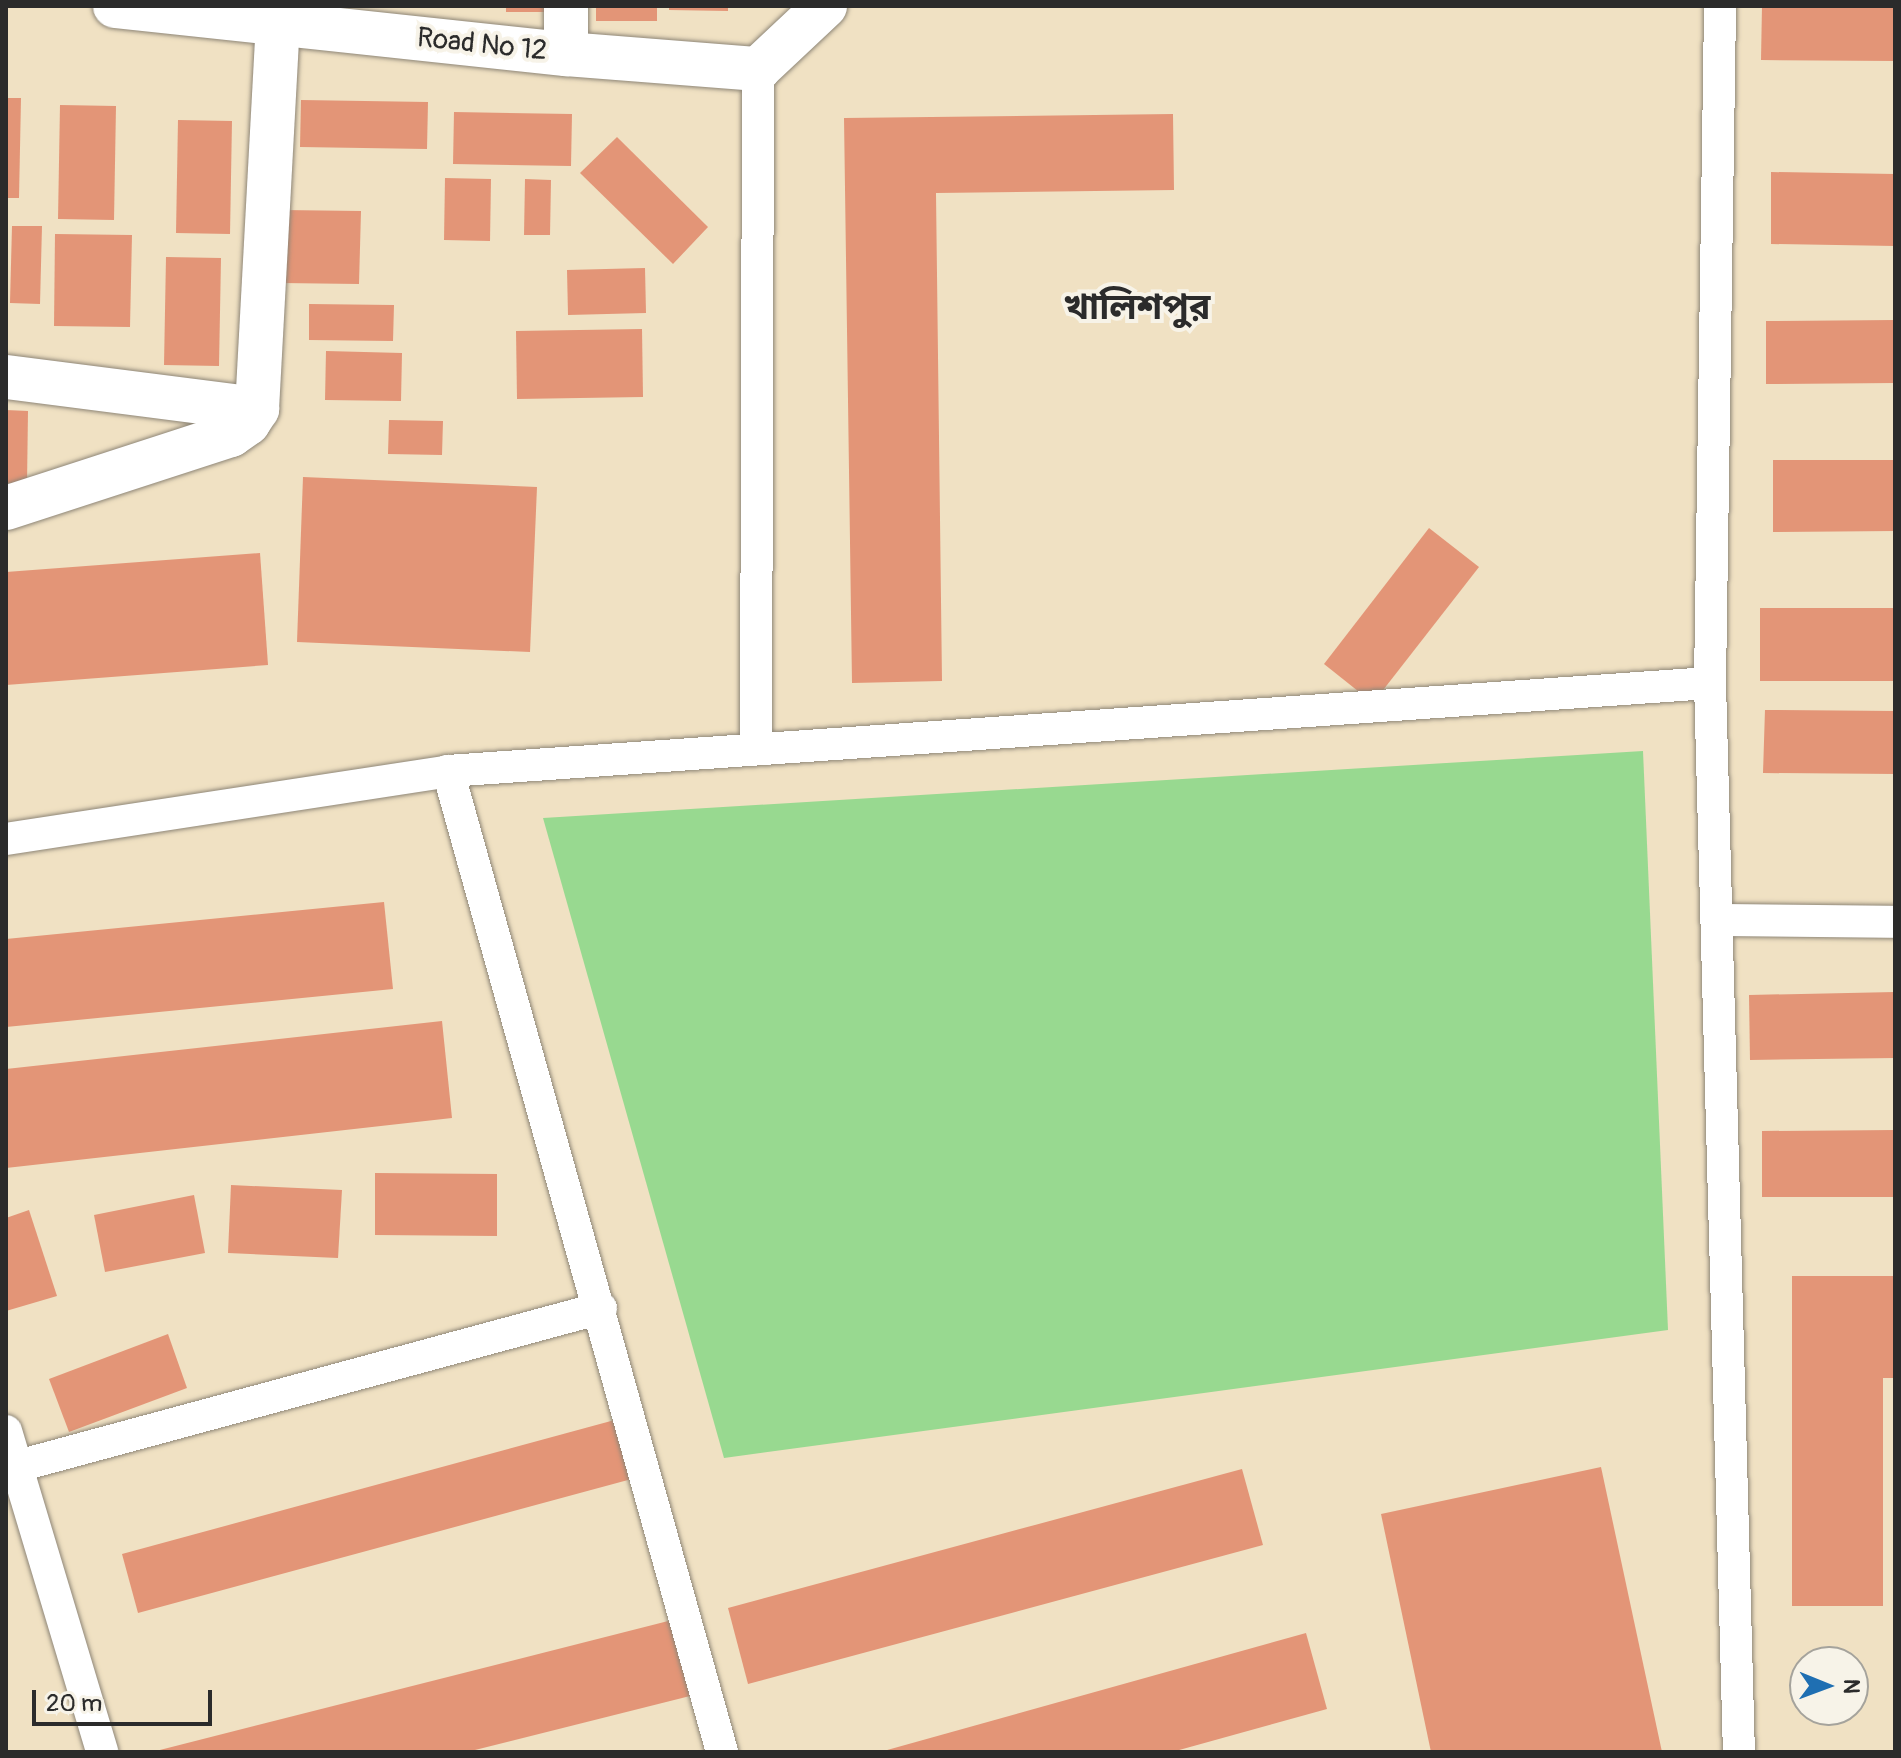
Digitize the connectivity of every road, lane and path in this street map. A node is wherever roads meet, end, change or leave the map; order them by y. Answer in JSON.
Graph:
{"nodes":[{"id":1,"x":115,"y":6,"type":"edge"},
{"id":2,"x":566,"y":6,"type":"edge"},
{"id":3,"x":825,"y":6,"type":"edge"},
{"id":4,"x":1720,"y":6,"type":"edge"},
{"id":5,"x":278,"y":23,"type":"junction"},
{"id":6,"x":566,"y":54,"type":"junction"},
{"id":7,"x":758,"y":69,"type":"junction"},
{"id":8,"x":6,"y":377,"type":"edge"},
{"id":9,"x":257,"y":409,"type":"junction"},
{"id":10,"x":6,"y":508,"type":"edge"},
{"id":11,"x":1710,"y":683,"type":"junction"},
{"id":12,"x":756,"y":749,"type":"junction"},
{"id":13,"x":448,"y":771,"type":"junction"},
{"id":14,"x":6,"y":839,"type":"edge"},
{"id":15,"x":1717,"y":920,"type":"junction"},
{"id":16,"x":1895,"y":922,"type":"edge"},
{"id":17,"x":601,"y":1308,"type":"junction"},
{"id":18,"x":6,"y":1431,"type":"edge"},
{"id":19,"x":18,"y":1466,"type":"junction"},
{"id":20,"x":102,"y":1752,"type":"edge"},
{"id":21,"x":722,"y":1752,"type":"edge"},
{"id":22,"x":1739,"y":1752,"type":"edge"}],
"edges":[{"from":1,"to":5,"type":"street","name":"Road No 12"},
{"from":2,"to":6,"type":"street"},
{"from":3,"to":7,"type":"street"},
{"from":4,"to":11,"type":"lane"},
{"from":5,"to":6,"type":"street","name":"Road No 12"},
{"from":5,"to":9,"type":"street"},
{"from":6,"to":7,"type":"street","name":"Road No 12"},
{"from":7,"to":12,"type":"lane"},
{"from":8,"to":9,"type":"street"},
{"from":9,"to":10,"type":"street"},
{"from":11,"to":12,"type":"lane"},
{"from":11,"to":15,"type":"lane"},
{"from":12,"to":13,"type":"lane"},
{"from":13,"to":14,"type":"lane"},
{"from":13,"to":17,"type":"lane"},
{"from":15,"to":16,"type":"lane"},
{"from":15,"to":22,"type":"lane"},
{"from":17,"to":19,"type":"lane"},
{"from":17,"to":21,"type":"lane"},
{"from":18,"to":19,"type":"lane"},
{"from":19,"to":20,"type":"lane"}]}
